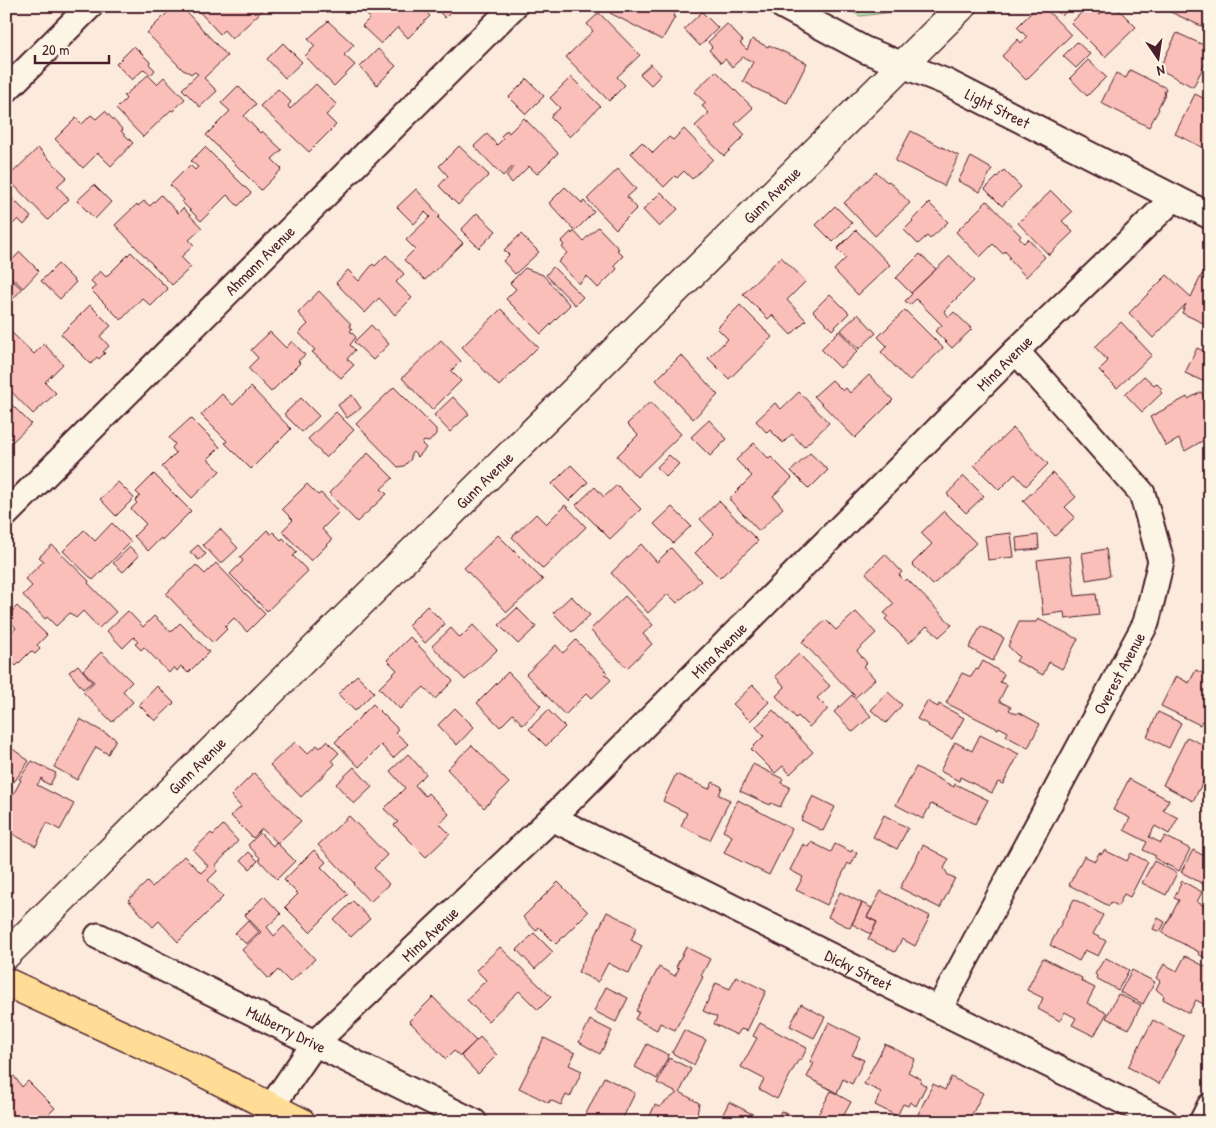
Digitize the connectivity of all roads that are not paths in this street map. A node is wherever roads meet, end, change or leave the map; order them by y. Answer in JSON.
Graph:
{"nodes":[{"id":1,"x":90,"y":6,"type":"edge"},
{"id":2,"x":514,"y":6,"type":"edge"},
{"id":3,"x":783,"y":6,"type":"edge"},
{"id":4,"x":962,"y":6,"type":"edge"},
{"id":5,"x":902,"y":64,"type":"junction"},
{"id":6,"x":6,"y":90,"type":"edge"},
{"id":7,"x":1174,"y":198,"type":"junction"},
{"id":8,"x":1210,"y":216,"type":"edge"},
{"id":9,"x":1016,"y":351,"type":"junction"},
{"id":10,"x":6,"y":514,"type":"edge"},
{"id":11,"x":552,"y":818,"type":"junction"},
{"id":12,"x":98,"y":936,"type":"dead end"},
{"id":13,"x":6,"y":956,"type":"edge"},
{"id":14,"x":6,"y":982,"type":"edge"},
{"id":15,"x":939,"y":1009,"type":"junction"},
{"id":16,"x":315,"y":1042,"type":"junction"},
{"id":17,"x":1210,"y":1106,"type":"edge"},
{"id":18,"x":270,"y":1107,"type":"junction"},
{"id":19,"x":300,"y":1122,"type":"edge"},
{"id":20,"x":474,"y":1122,"type":"edge"},
{"id":21,"x":1165,"y":1122,"type":"edge"},
{"id":22,"x":1202,"y":1122,"type":"edge"}],
"edges":[{"from":1,"to":6,"type":"street"},
{"from":2,"to":10,"type":"street","name":"Ahmann Avenue"},
{"from":3,"to":5,"type":"street","name":"Light Street"},
{"from":4,"to":5,"type":"street","name":"Gunn Avenue"},
{"from":5,"to":7,"type":"street","name":"Light Street"},
{"from":5,"to":13,"type":"street","name":"Gunn Avenue"},
{"from":7,"to":8,"type":"street","name":"Light Street"},
{"from":7,"to":9,"type":"street","name":"Mina Avenue"},
{"from":9,"to":11,"type":"street","name":"Mina Avenue"},
{"from":9,"to":15,"type":"street","name":"Overest Avenue"},
{"from":11,"to":15,"type":"street","name":"Dicky Street"},
{"from":11,"to":16,"type":"street","name":"Mina Avenue"},
{"from":12,"to":16,"type":"street","name":"Mulberry Drive"},
{"from":14,"to":18,"type":"main road"},
{"from":15,"to":21,"type":"street","name":"Dicky Street"},
{"from":16,"to":18,"type":"street","name":"Mina Avenue"},
{"from":16,"to":20,"type":"street","name":"Mulberry Drive"},
{"from":17,"to":22,"type":"street"},
{"from":18,"to":19,"type":"main road"}]}
